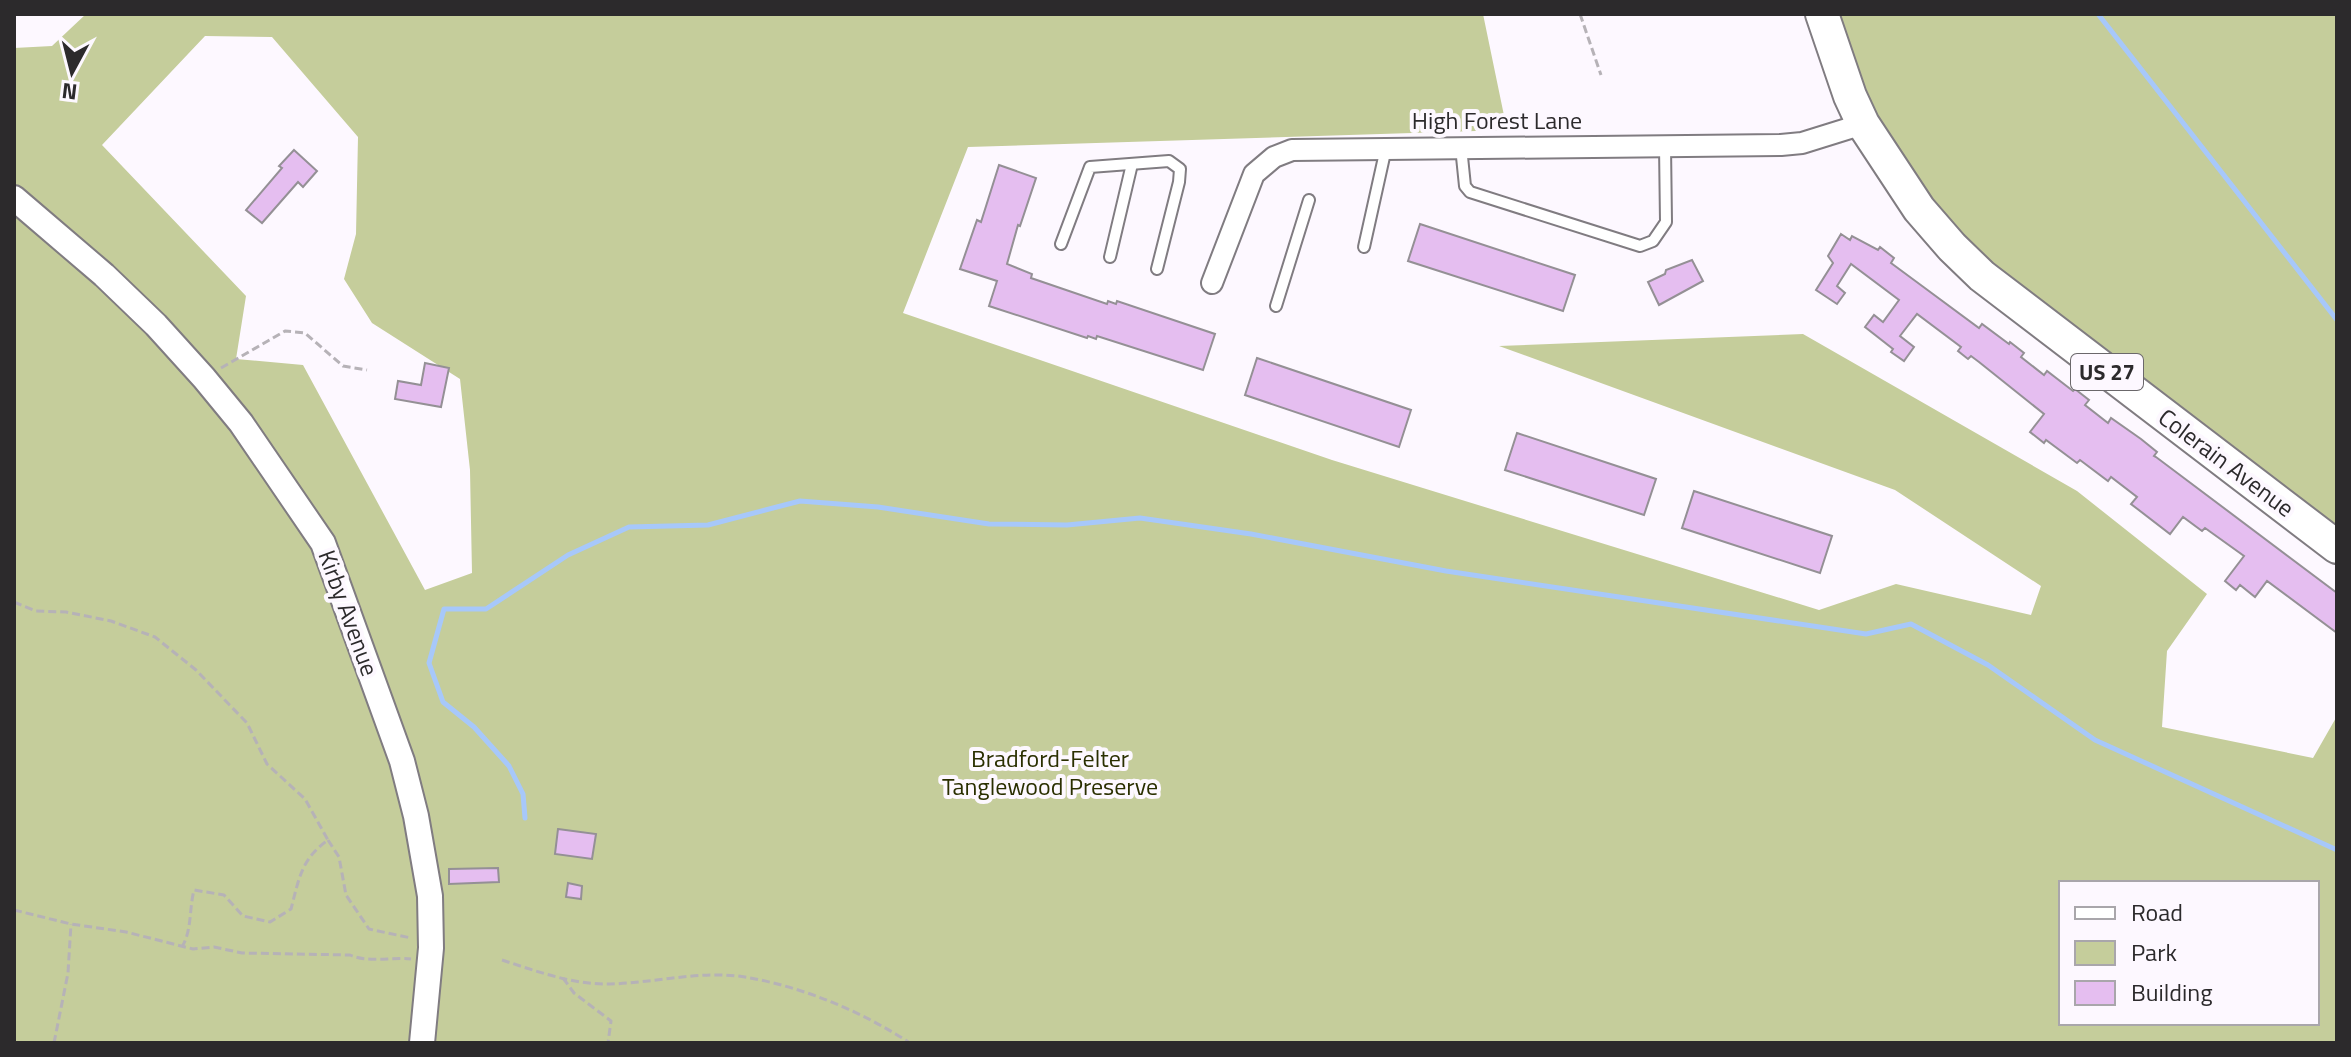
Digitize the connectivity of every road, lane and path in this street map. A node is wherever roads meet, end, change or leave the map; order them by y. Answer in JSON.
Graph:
{"nodes":[{"id":1,"x":1580,"y":14,"type":"edge"},
{"id":2,"x":1822,"y":14,"type":"edge"},
{"id":3,"x":1601,"y":75,"type":"dead end"},
{"id":4,"x":1863,"y":124,"type":"junction"},
{"id":5,"x":1665,"y":146,"type":"junction"},
{"id":6,"x":1461,"y":147,"type":"junction"},
{"id":7,"x":1386,"y":148,"type":"junction"},
{"id":8,"x":1132,"y":164,"type":"junction"},
{"id":9,"x":14,"y":198,"type":"edge"},
{"id":10,"x":1309,"y":200,"type":"dead end"},
{"id":11,"x":1061,"y":244,"type":"dead end"},
{"id":12,"x":1364,"y":247,"type":"dead end"},
{"id":13,"x":1110,"y":257,"type":"dead end"},
{"id":14,"x":1157,"y":269,"type":"dead end"},
{"id":15,"x":1212,"y":283,"type":"dead end"},
{"id":16,"x":1276,"y":306,"type":"dead end"},
{"id":17,"x":367,"y":370,"type":"dead end"},
{"id":18,"x":204,"y":378,"type":"junction"},
{"id":19,"x":2337,"y":547,"type":"edge"},
{"id":20,"x":14,"y":602,"type":"edge"},
{"id":21,"x":328,"y":840,"type":"junction"},
{"id":22,"x":14,"y":910,"type":"edge"},
{"id":23,"x":71,"y":924,"type":"junction"},
{"id":24,"x":182,"y":947,"type":"junction"},
{"id":25,"x":502,"y":960,"type":"dead end"},
{"id":26,"x":430,"y":964,"type":"junction"},
{"id":27,"x":562,"y":978,"type":"junction"},
{"id":28,"x":54,"y":1043,"type":"edge"},
{"id":29,"x":422,"y":1043,"type":"edge"},
{"id":30,"x":608,"y":1043,"type":"edge"},
{"id":31,"x":910,"y":1043,"type":"edge"}],
"edges":[{"from":1,"to":3,"type":"path"},
{"from":2,"to":4,"type":"main road","name":"Colerain Avenue","number":"US 27"},
{"from":4,"to":5,"type":"street","name":"High Forest Lane"},
{"from":4,"to":19,"type":"main road","name":"Colerain Avenue","number":"US 27"},
{"from":5,"to":6,"type":"street","name":"High Forest Lane"},
{"from":5,"to":6,"type":"lane"},
{"from":6,"to":7,"type":"street","name":"High Forest Lane"},
{"from":7,"to":12,"type":"lane"},
{"from":7,"to":15,"type":"street","name":"High Forest Lane"},
{"from":8,"to":11,"type":"lane"},
{"from":8,"to":13,"type":"lane"},
{"from":8,"to":14,"type":"lane"},
{"from":9,"to":18,"type":"street","name":"Kirby Avenue"},
{"from":10,"to":16,"type":"lane"},
{"from":17,"to":18,"type":"path"},
{"from":18,"to":26,"type":"street","name":"Kirby Avenue"},
{"from":20,"to":21,"type":"path"},
{"from":21,"to":24,"type":"path"},
{"from":21,"to":26,"type":"path"},
{"from":22,"to":23,"type":"path"},
{"from":23,"to":24,"type":"path"},
{"from":23,"to":28,"type":"path"},
{"from":24,"to":26,"type":"path"},
{"from":25,"to":27,"type":"path"},
{"from":26,"to":29,"type":"street","name":"Kirby Avenue"},
{"from":27,"to":30,"type":"path"},
{"from":27,"to":31,"type":"path"}]}
